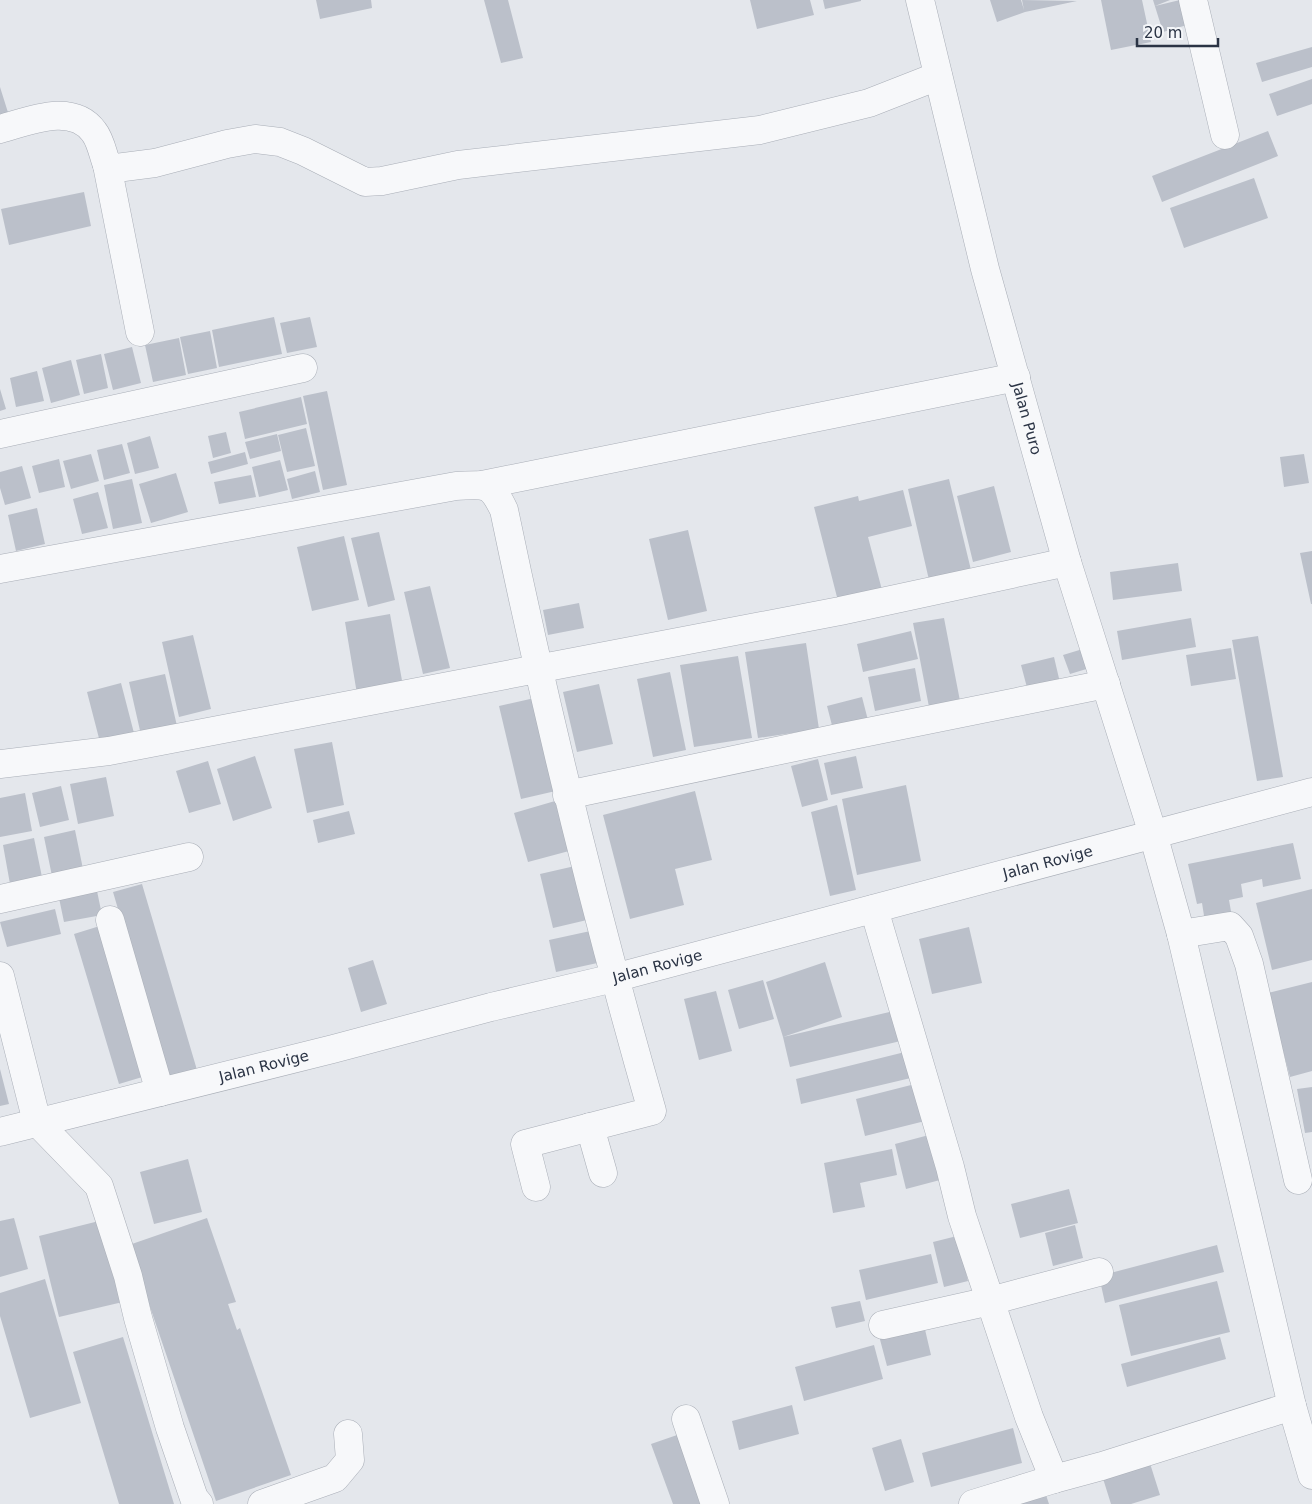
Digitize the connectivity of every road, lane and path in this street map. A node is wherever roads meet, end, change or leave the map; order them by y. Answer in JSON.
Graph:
{"nodes":[{"id":1,"x":920,"y":0,"type":"edge"},
{"id":2,"x":1193,"y":0,"type":"edge"},
{"id":3,"x":938,"y":76,"type":"junction"},
{"id":4,"x":0,"y":129,"type":"edge"},
{"id":5,"x":1225,"y":135,"type":"dead end"},
{"id":6,"x":107,"y":165,"type":"junction"},
{"id":7,"x":140,"y":332,"type":"dead end"},
{"id":8,"x":303,"y":368,"type":"dead end"},
{"id":9,"x":1016,"y":377,"type":"junction"},
{"id":10,"x":0,"y":434,"type":"edge"},
{"id":11,"x":482,"y":485,"type":"junction"},
{"id":12,"x":1067,"y":562,"type":"junction"},
{"id":13,"x":0,"y":569,"type":"edge"},
{"id":14,"x":538,"y":669,"type":"junction"},
{"id":15,"x":1106,"y":684,"type":"junction"},
{"id":16,"x":0,"y":764,"type":"edge"},
{"id":17,"x":1312,"y":792,"type":"edge"},
{"id":18,"x":567,"y":795,"type":"junction"},
{"id":19,"x":1154,"y":834,"type":"junction"},
{"id":20,"x":189,"y":857,"type":"dead end"},
{"id":21,"x":0,"y":898,"type":"edge"},
{"id":22,"x":874,"y":909,"type":"junction"},
{"id":23,"x":110,"y":920,"type":"dead end"},
{"id":24,"x":1181,"y":934,"type":"junction"},
{"id":25,"x":0,"y":976,"type":"edge"},
{"id":26,"x":614,"y":978,"type":"junction"},
{"id":27,"x":160,"y":1092,"type":"junction"},
{"id":28,"x":37,"y":1122,"type":"junction"},
{"id":29,"x":590,"y":1127,"type":"junction"},
{"id":30,"x":0,"y":1132,"type":"edge"},
{"id":31,"x":603,"y":1173,"type":"dead end"},
{"id":32,"x":1298,"y":1180,"type":"dead end"},
{"id":33,"x":536,"y":1187,"type":"dead end"},
{"id":34,"x":1099,"y":1272,"type":"dead end"},
{"id":35,"x":990,"y":1301,"type":"junction"},
{"id":36,"x":883,"y":1325,"type":"dead end"},
{"id":37,"x":1292,"y":1406,"type":"junction"},
{"id":38,"x":686,"y":1419,"type":"dead end"},
{"id":39,"x":348,"y":1434,"type":"dead end"},
{"id":40,"x":1312,"y":1475,"type":"edge"},
{"id":41,"x":1054,"y":1479,"type":"junction"},
{"id":42,"x":199,"y":1504,"type":"edge"},
{"id":43,"x":262,"y":1504,"type":"edge"},
{"id":44,"x":715,"y":1504,"type":"edge"},
{"id":45,"x":973,"y":1504,"type":"edge"}],
"edges":[{"from":1,"to":3,"type":"street","name":"Jalan Puro"},
{"from":2,"to":5,"type":"street"},
{"from":3,"to":6,"type":"street"},
{"from":3,"to":9,"type":"street","name":"Jalan Puro"},
{"from":4,"to":6,"type":"street"},
{"from":6,"to":7,"type":"street"},
{"from":8,"to":10,"type":"street"},
{"from":9,"to":11,"type":"street"},
{"from":9,"to":12,"type":"street","name":"Jalan Puro"},
{"from":11,"to":13,"type":"street"},
{"from":11,"to":14,"type":"street"},
{"from":12,"to":14,"type":"street"},
{"from":12,"to":15,"type":"street","name":"Jalan Puro"},
{"from":14,"to":16,"type":"street"},
{"from":14,"to":18,"type":"street"},
{"from":15,"to":18,"type":"street"},
{"from":15,"to":19,"type":"street","name":"Jalan Puro"},
{"from":17,"to":19,"type":"street","name":"Jalan Rovige"},
{"from":18,"to":26,"type":"street"},
{"from":19,"to":22,"type":"street","name":"Jalan Rovige"},
{"from":19,"to":24,"type":"street","name":"Jalan Puro"},
{"from":20,"to":21,"type":"street"},
{"from":22,"to":26,"type":"street","name":"Jalan Rovige"},
{"from":22,"to":35,"type":"street"},
{"from":23,"to":27,"type":"street"},
{"from":24,"to":32,"type":"street"},
{"from":24,"to":37,"type":"street","name":"Jalan Puro"},
{"from":25,"to":28,"type":"street"},
{"from":26,"to":27,"type":"street","name":"Jalan Rovige"},
{"from":26,"to":29,"type":"street"},
{"from":27,"to":28,"type":"street","name":"Jalan Rovige"},
{"from":28,"to":30,"type":"street","name":"Jalan Rovige"},
{"from":28,"to":42,"type":"street"},
{"from":29,"to":31,"type":"street"},
{"from":29,"to":33,"type":"street"},
{"from":34,"to":35,"type":"street"},
{"from":35,"to":36,"type":"street"},
{"from":35,"to":41,"type":"street"},
{"from":37,"to":40,"type":"street","name":"Jalan Puro"},
{"from":37,"to":41,"type":"street"},
{"from":38,"to":44,"type":"street"},
{"from":39,"to":43,"type":"street"},
{"from":41,"to":45,"type":"street"}]}
